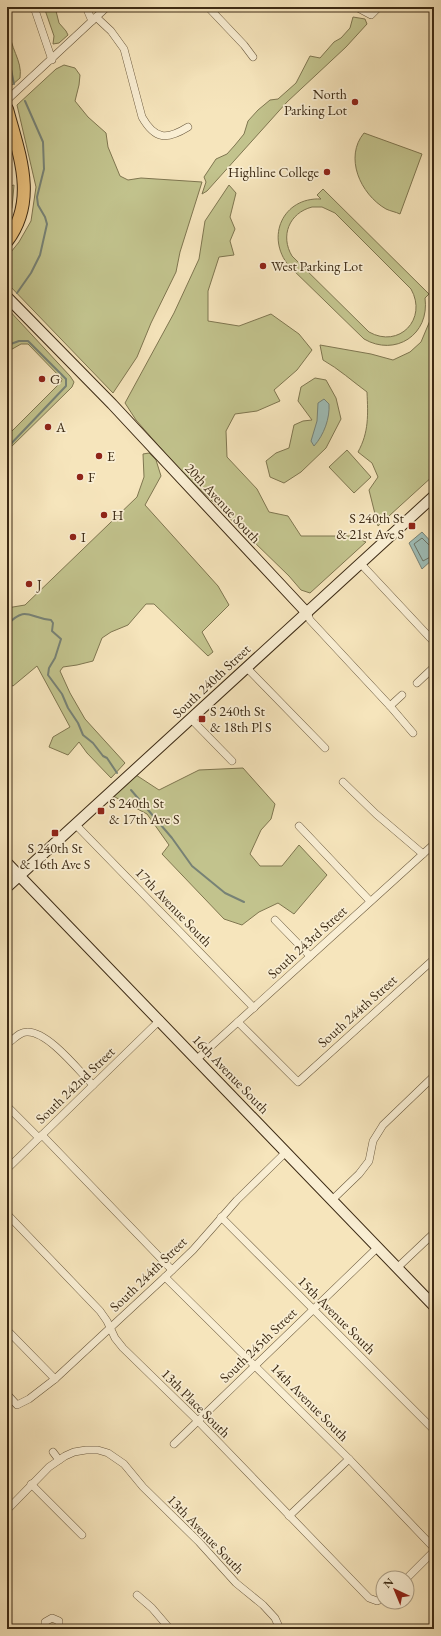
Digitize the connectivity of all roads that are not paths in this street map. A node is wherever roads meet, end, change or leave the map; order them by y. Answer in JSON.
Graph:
{"nodes":[{"id":1,"x":34,"y":7,"type":"edge"},
{"id":2,"x":86,"y":7,"type":"edge"},
{"id":3,"x":107,"y":7,"type":"edge"},
{"id":4,"x":208,"y":7,"type":"edge"},
{"id":5,"x":356,"y":7,"type":"edge"},
{"id":6,"x":379,"y":7,"type":"edge"},
{"id":7,"x":94,"y":19,"type":"junction"},
{"id":8,"x":253,"y":57,"type":"dead end"},
{"id":9,"x":52,"y":60,"type":"junction"},
{"id":10,"x":7,"y":100,"type":"edge"},
{"id":11,"x":7,"y":109,"type":"edge"},
{"id":12,"x":188,"y":127,"type":"dead end"},
{"id":13,"x":7,"y":241,"type":"edge"},
{"id":14,"x":7,"y":298,"type":"edge"},
{"id":15,"x":434,"y":496,"type":"edge"},
{"id":16,"x":361,"y":564,"type":"junction"},
{"id":17,"x":307,"y":613,"type":"junction"},
{"id":18,"x":434,"y":642,"type":"edge"},
{"id":19,"x":246,"y":667,"type":"junction"},
{"id":20,"x":434,"y":667,"type":"edge"},
{"id":21,"x":417,"y":683,"type":"dead end"},
{"id":22,"x":402,"y":695,"type":"dead end"},
{"id":23,"x":390,"y":706,"type":"junction"},
{"id":24,"x":191,"y":719,"type":"junction"},
{"id":25,"x":413,"y":733,"type":"dead end"},
{"id":26,"x":325,"y":748,"type":"dead end"},
{"id":27,"x":232,"y":761,"type":"dead end"},
{"id":28,"x":343,"y":782,"type":"dead end"},
{"id":29,"x":76,"y":825,"type":"junction"},
{"id":30,"x":299,"y":826,"type":"dead end"},
{"id":31,"x":434,"y":844,"type":"edge"},
{"id":32,"x":423,"y":854,"type":"junction"},
{"id":33,"x":7,"y":863,"type":"edge"},
{"id":34,"x":19,"y":875,"type":"junction"},
{"id":35,"x":7,"y":887,"type":"edge"},
{"id":36,"x":370,"y":902,"type":"junction"},
{"id":37,"x":275,"y":920,"type":"dead end"},
{"id":38,"x":310,"y":956,"type":"junction"},
{"id":39,"x":434,"y":959,"type":"edge"},
{"id":40,"x":254,"y":1008,"type":"junction"},
{"id":41,"x":160,"y":1020,"type":"junction"},
{"id":42,"x":238,"y":1022,"type":"junction"},
{"id":43,"x":11,"y":1041,"type":"dead end"},
{"id":44,"x":197,"y":1059,"type":"junction"},
{"id":45,"x":434,"y":1076,"type":"edge"},
{"id":46,"x":93,"y":1086,"type":"junction"},
{"id":47,"x":7,"y":1106,"type":"edge"},
{"id":48,"x":40,"y":1136,"type":"junction"},
{"id":49,"x":286,"y":1152,"type":"junction"},
{"id":50,"x":7,"y":1169,"type":"edge"},
{"id":51,"x":332,"y":1200,"type":"junction"},
{"id":52,"x":7,"y":1214,"type":"edge"},
{"id":53,"x":221,"y":1217,"type":"junction"},
{"id":54,"x":434,"y":1233,"type":"edge"},
{"id":55,"x":378,"y":1247,"type":"junction"},
{"id":56,"x":398,"y":1268,"type":"junction"},
{"id":57,"x":172,"y":1270,"type":"junction"},
{"id":58,"x":165,"y":1277,"type":"junction"},
{"id":59,"x":434,"y":1306,"type":"edge"},
{"id":60,"x":313,"y":1309,"type":"junction"},
{"id":61,"x":111,"y":1328,"type":"junction"},
{"id":62,"x":7,"y":1330,"type":"edge"},
{"id":63,"x":255,"y":1365,"type":"junction"},
{"id":64,"x":55,"y":1379,"type":"junction"},
{"id":65,"x":7,"y":1394,"type":"edge"},
{"id":66,"x":198,"y":1421,"type":"junction"},
{"id":67,"x":434,"y":1430,"type":"edge"},
{"id":68,"x":174,"y":1444,"type":"dead end"},
{"id":69,"x":53,"y":1452,"type":"dead end"},
{"id":70,"x":349,"y":1459,"type":"junction"},
{"id":71,"x":59,"y":1460,"type":"junction"},
{"id":72,"x":32,"y":1484,"type":"junction"},
{"id":73,"x":7,"y":1510,"type":"edge"},
{"id":74,"x":289,"y":1516,"type":"junction"},
{"id":75,"x":82,"y":1536,"type":"dead end"},
{"id":76,"x":434,"y":1548,"type":"edge"},
{"id":77,"x":434,"y":1551,"type":"edge"},
{"id":78,"x":415,"y":1570,"type":"edge"},
{"id":79,"x":137,"y":1595,"type":"dead end"},
{"id":80,"x":375,"y":1599,"type":"edge"},
{"id":81,"x":45,"y":1629,"type":"edge"},
{"id":82,"x":59,"y":1629,"type":"edge"},
{"id":83,"x":170,"y":1629,"type":"edge"},
{"id":84,"x":280,"y":1629,"type":"edge"}],
"edges":[{"from":1,"to":9,"type":"street"},
{"from":2,"to":7,"type":"street"},
{"from":3,"to":7,"type":"street"},
{"from":4,"to":8,"type":"street"},
{"from":5,"to":6,"type":"street"},
{"from":7,"to":9,"type":"street"},
{"from":7,"to":12,"type":"street"},
{"from":9,"to":10,"type":"street"},
{"from":11,"to":13,"type":"main road"},
{"from":14,"to":17,"type":"main road","name":"20th Avenue South"},
{"from":15,"to":16,"type":"main road","name":"South 240th Street"},
{"from":16,"to":17,"type":"main road","name":"South 240th Street"},
{"from":16,"to":18,"type":"street"},
{"from":17,"to":19,"type":"main road","name":"South 240th Street"},
{"from":17,"to":23,"type":"street","name":"20th Avenue South"},
{"from":19,"to":24,"type":"main road","name":"South 240th Street"},
{"from":19,"to":26,"type":"street"},
{"from":20,"to":21,"type":"street"},
{"from":22,"to":23,"type":"street"},
{"from":23,"to":25,"type":"street","name":"20th Avenue South"},
{"from":24,"to":27,"type":"street"},
{"from":24,"to":29,"type":"main road","name":"South 240th Street"},
{"from":28,"to":32,"type":"street"},
{"from":29,"to":34,"type":"main road","name":"South 240th Street"},
{"from":29,"to":40,"type":"street","name":"17th Avenue South"},
{"from":30,"to":36,"type":"street"},
{"from":31,"to":32,"type":"street","name":"South 243rd Street"},
{"from":32,"to":36,"type":"street","name":"South 243rd Street"},
{"from":33,"to":34,"type":"main road","name":"16th Avenue South"},
{"from":34,"to":35,"type":"main road","name":"South 240th Street"},
{"from":34,"to":41,"type":"main road","name":"16th Avenue South"},
{"from":36,"to":38,"type":"street","name":"South 243rd Street"},
{"from":37,"to":38,"type":"street"},
{"from":38,"to":40,"type":"street","name":"South 243rd Street"},
{"from":39,"to":42,"type":"street","name":"South 244th Street"},
{"from":40,"to":42,"type":"street","name":"South 243rd Street"},
{"from":41,"to":44,"type":"main road","name":"16th Avenue South"},
{"from":41,"to":46,"type":"street","name":"South 242nd Street"},
{"from":42,"to":44,"type":"street","name":"South 243rd Street"},
{"from":43,"to":46,"type":"street"},
{"from":44,"to":49,"type":"main road","name":"16th Avenue South"},
{"from":45,"to":51,"type":"street"},
{"from":46,"to":48,"type":"street","name":"South 242nd Street"},
{"from":47,"to":48,"type":"street"},
{"from":48,"to":50,"type":"street","name":"South 242nd Street"},
{"from":48,"to":57,"type":"street"},
{"from":49,"to":51,"type":"main road","name":"16th Avenue South"},
{"from":49,"to":53,"type":"street","name":"South 244th Street"},
{"from":51,"to":55,"type":"main road","name":"16th Avenue South"},
{"from":52,"to":61,"type":"street","name":"13th Place South"},
{"from":53,"to":57,"type":"street","name":"South 244th Street"},
{"from":53,"to":60,"type":"street","name":"15th Avenue South"},
{"from":54,"to":56,"type":"street"},
{"from":55,"to":56,"type":"main road","name":"16th Avenue South"},
{"from":55,"to":60,"type":"street","name":"South 245th Street"},
{"from":56,"to":59,"type":"main road","name":"16th Avenue South"},
{"from":57,"to":58,"type":"street","name":"South 244th Street"},
{"from":58,"to":61,"type":"street","name":"South 244th Street"},
{"from":58,"to":63,"type":"street","name":"14th Avenue South"},
{"from":60,"to":63,"type":"street","name":"South 245th Street"},
{"from":60,"to":67,"type":"street","name":"15th Avenue South"},
{"from":61,"to":64,"type":"street","name":"South 244th Street"},
{"from":61,"to":66,"type":"street","name":"13th Place South"},
{"from":62,"to":64,"type":"street"},
{"from":63,"to":66,"type":"street","name":"South 245th Street"},
{"from":63,"to":70,"type":"street","name":"14th Avenue South"},
{"from":64,"to":65,"type":"street","name":"South 244th Street"},
{"from":66,"to":68,"type":"street","name":"South 245th Street"},
{"from":66,"to":74,"type":"street","name":"13th Place South"},
{"from":69,"to":71,"type":"street"},
{"from":70,"to":74,"type":"street"},
{"from":70,"to":76,"type":"street","name":"14th Avenue South"},
{"from":71,"to":72,"type":"street"},
{"from":71,"to":84,"type":"street","name":"13th Avenue South"},
{"from":72,"to":73,"type":"street"},
{"from":72,"to":75,"type":"street"},
{"from":74,"to":80,"type":"street","name":"13th Place South"},
{"from":77,"to":78,"type":"street"},
{"from":79,"to":83,"type":"street"},
{"from":81,"to":82,"type":"street"}]}
